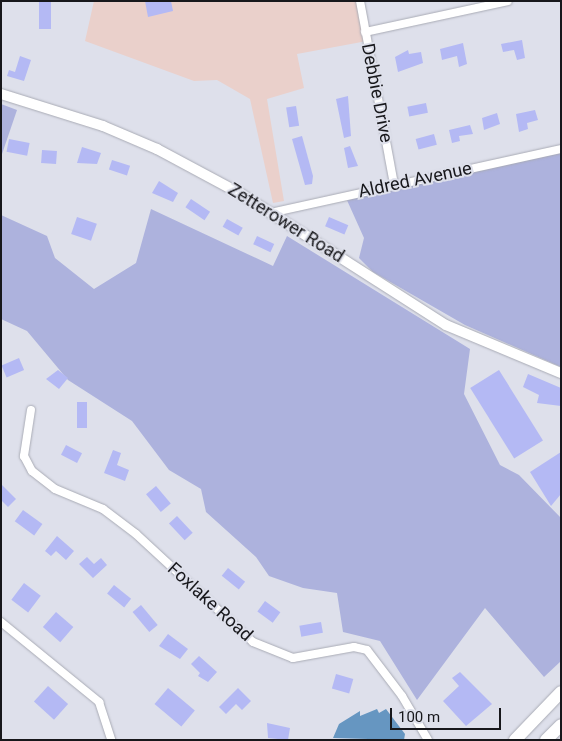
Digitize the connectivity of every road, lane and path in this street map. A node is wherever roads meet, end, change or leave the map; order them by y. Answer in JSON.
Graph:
{"nodes":[{"id":1,"x":360,"y":1,"type":"edge"},
{"id":2,"x":508,"y":1,"type":"edge"},
{"id":3,"x":365,"y":32,"type":"junction"},
{"id":4,"x":1,"y":94,"type":"edge"},
{"id":5,"x":561,"y":149,"type":"edge"},
{"id":6,"x":394,"y":184,"type":"junction"},
{"id":7,"x":270,"y":213,"type":"junction"},
{"id":8,"x":561,"y":373,"type":"edge"},
{"id":9,"x":30,"y":410,"type":"dead end"},
{"id":10,"x":1,"y":622,"type":"edge"},
{"id":11,"x":561,"y":692,"type":"edge"},
{"id":12,"x":561,"y":724,"type":"edge"},
{"id":13,"x":111,"y":740,"type":"edge"},
{"id":14,"x":428,"y":740,"type":"edge"},
{"id":15,"x":516,"y":740,"type":"edge"},
{"id":16,"x":546,"y":740,"type":"edge"}],
"edges":[{"from":1,"to":3,"type":"street","name":"Debbie Drive"},
{"from":2,"to":3,"type":"street"},
{"from":3,"to":6,"type":"street","name":"Debbie Drive"},
{"from":4,"to":7,"type":"street","name":"Zetterower Road"},
{"from":5,"to":6,"type":"street","name":"Aldred Avenue"},
{"from":6,"to":7,"type":"street","name":"Aldred Avenue"},
{"from":7,"to":8,"type":"street","name":"Zetterower Road"},
{"from":9,"to":14,"type":"street","name":"Foxlake Road"},
{"from":10,"to":13,"type":"street"},
{"from":11,"to":15,"type":"main road"},
{"from":12,"to":16,"type":"main road"}]}
